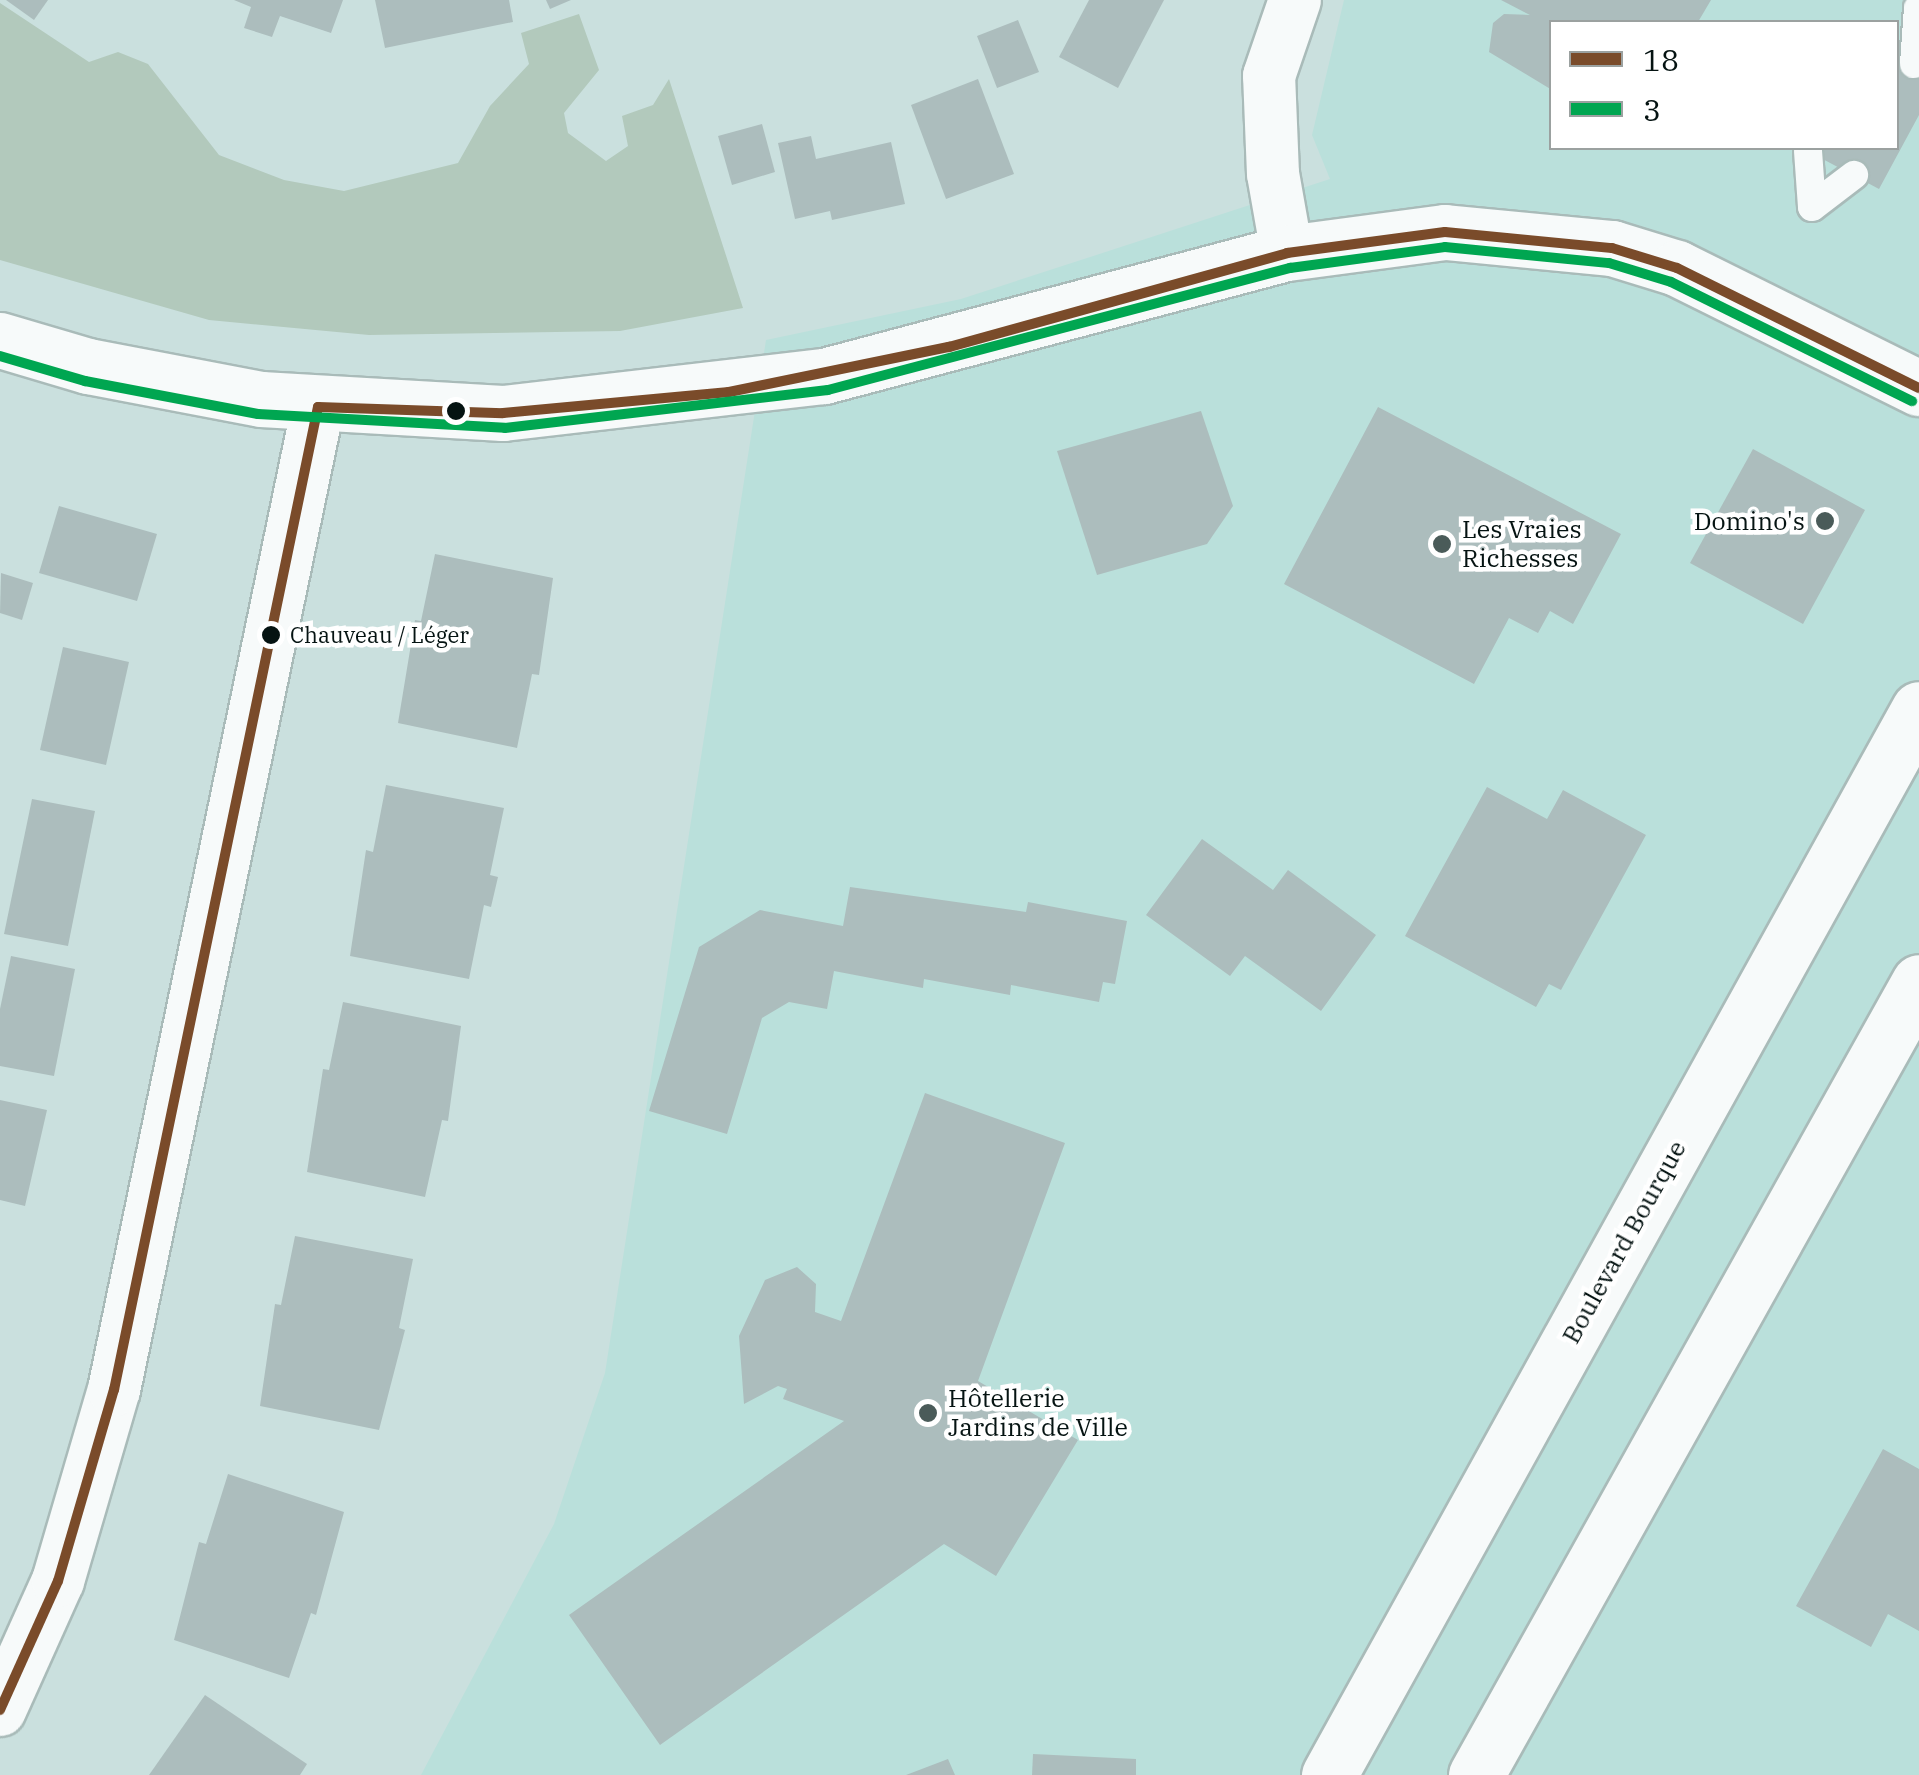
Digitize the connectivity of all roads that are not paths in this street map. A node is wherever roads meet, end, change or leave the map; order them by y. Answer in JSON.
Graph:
{"nodes":[{"id":1,"x":1295,"y":0,"type":"edge"},
{"id":2,"x":1906,"y":15,"type":"edge"},
{"id":3,"x":1914,"y":64,"type":"dead end"},
{"id":4,"x":1808,"y":151,"type":"dead end"},
{"id":5,"x":1854,"y":175,"type":"dead end"},
{"id":6,"x":1287,"y":254,"type":"junction"},
{"id":7,"x":0,"y":340,"type":"edge"},
{"id":8,"x":1919,"y":388,"type":"edge"},
{"id":9,"x":318,"y":407,"type":"junction"},
{"id":10,"x":1919,"y":709,"type":"edge"},
{"id":11,"x":1919,"y":982,"type":"edge"},
{"id":12,"x":0,"y":1710,"type":"edge"},
{"id":13,"x":1329,"y":1775,"type":"edge"},
{"id":14,"x":1476,"y":1775,"type":"edge"}],
"edges":[{"from":1,"to":6,"type":"street"},
{"from":2,"to":3,"type":"lane"},
{"from":4,"to":5,"type":"lane"},
{"from":6,"to":8,"type":"main road"},
{"from":6,"to":9,"type":"main road"},
{"from":7,"to":9,"type":"main road"},
{"from":9,"to":12,"type":"street"},
{"from":10,"to":13,"type":"main road","name":"Boulevard Bourque"},
{"from":11,"to":14,"type":"main road"}]}
